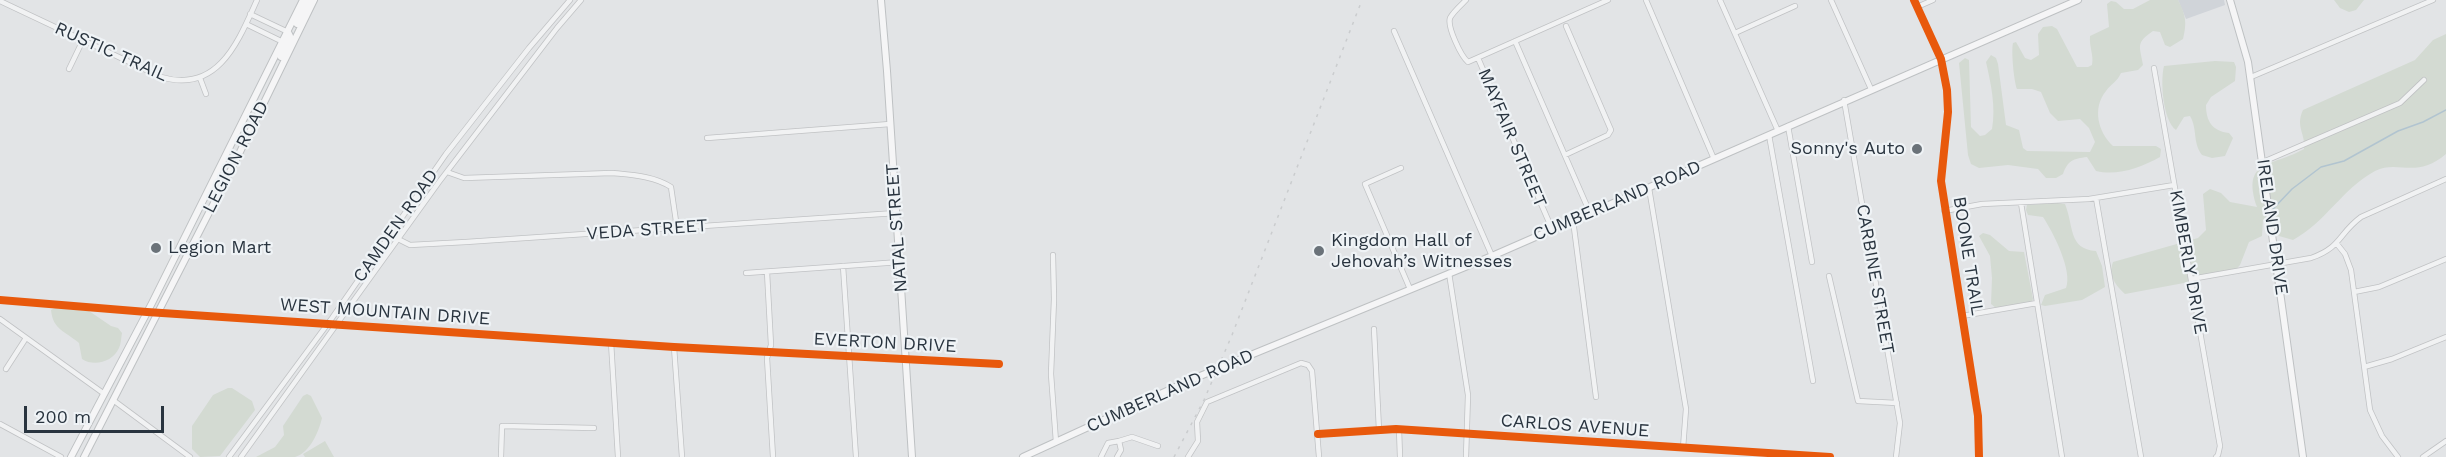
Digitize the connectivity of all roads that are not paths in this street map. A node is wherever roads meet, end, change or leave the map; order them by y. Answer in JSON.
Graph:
{"nodes":[{"id":1,"x":257,"y":0,"type":"edge"},
{"id":2,"x":303,"y":0,"type":"edge"},
{"id":3,"x":308,"y":0,"type":"edge"},
{"id":4,"x":314,"y":0,"type":"edge"},
{"id":5,"x":570,"y":0,"type":"edge"},
{"id":6,"x":581,"y":0,"type":"edge"},
{"id":7,"x":881,"y":0,"type":"edge"},
{"id":8,"x":1466,"y":0,"type":"edge"},
{"id":9,"x":1608,"y":0,"type":"edge"},
{"id":10,"x":1646,"y":0,"type":"edge"},
{"id":11,"x":1720,"y":0,"type":"edge"},
{"id":12,"x":1831,"y":0,"type":"edge"},
{"id":13,"x":1914,"y":0,"type":"edge"},
{"id":14,"x":1933,"y":0,"type":"edge"},
{"id":15,"x":2078,"y":0,"type":"edge"},
{"id":16,"x":2230,"y":0,"type":"edge"},
{"id":17,"x":2433,"y":0,"type":"edge"},
{"id":18,"x":0,"y":1,"type":"edge"},
{"id":19,"x":2420,"y":3,"type":"edge"},
{"id":20,"x":1795,"y":6,"type":"dead end"},
{"id":21,"x":1917,"y":8,"type":"junction"},
{"id":22,"x":250,"y":14,"type":"junction"},
{"id":23,"x":246,"y":24,"type":"junction"},
{"id":24,"x":1566,"y":26,"type":"dead end"},
{"id":25,"x":1394,"y":31,"type":"dead end"},
{"id":26,"x":288,"y":32,"type":"junction"},
{"id":27,"x":298,"y":32,"type":"junction"},
{"id":28,"x":1735,"y":33,"type":"junction"},
{"id":29,"x":83,"y":40,"type":"junction"},
{"id":30,"x":1515,"y":41,"type":"junction"},
{"id":31,"x":283,"y":42,"type":"junction"},
{"id":32,"x":1478,"y":58,"type":"junction"},
{"id":33,"x":1941,"y":59,"type":"junction"},
{"id":34,"x":2154,"y":68,"type":"dead end"},
{"id":35,"x":69,"y":69,"type":"dead end"},
{"id":36,"x":200,"y":78,"type":"junction"},
{"id":37,"x":2251,"y":78,"type":"junction"},
{"id":38,"x":2424,"y":80,"type":"dead end"},
{"id":39,"x":272,"y":86,"type":"junction"},
{"id":40,"x":1871,"y":89,"type":"junction"},
{"id":41,"x":206,"y":94,"type":"dead end"},
{"id":42,"x":1845,"y":100,"type":"junction"},
{"id":43,"x":890,"y":124,"type":"junction"},
{"id":44,"x":1788,"y":126,"type":"junction"},
{"id":45,"x":1778,"y":131,"type":"junction"},
{"id":46,"x":1769,"y":135,"type":"junction"},
{"id":47,"x":707,"y":138,"type":"dead end"},
{"id":48,"x":1565,"y":155,"type":"junction"},
{"id":49,"x":1714,"y":159,"type":"junction"},
{"id":50,"x":2263,"y":162,"type":"junction"},
{"id":51,"x":1401,"y":168,"type":"dead end"},
{"id":52,"x":447,"y":172,"type":"junction"},
{"id":53,"x":2446,"y":180,"type":"edge"},
{"id":54,"x":2174,"y":185,"type":"junction"},
{"id":55,"x":1648,"y":188,"type":"junction"},
{"id":56,"x":2096,"y":198,"type":"junction"},
{"id":57,"x":2021,"y":203,"type":"junction"},
{"id":58,"x":1944,"y":211,"type":"junction"},
{"id":59,"x":896,"y":213,"type":"junction"},
{"id":60,"x":1590,"y":213,"type":"junction"},
{"id":61,"x":1573,"y":220,"type":"junction"},
{"id":62,"x":677,"y":228,"type":"junction"},
{"id":63,"x":1552,"y":229,"type":"junction"},
{"id":64,"x":398,"y":240,"type":"junction"},
{"id":65,"x":2337,"y":244,"type":"junction"},
{"id":66,"x":1053,"y":255,"type":"dead end"},
{"id":67,"x":1492,"y":256,"type":"junction"},
{"id":68,"x":2446,"y":259,"type":"edge"},
{"id":69,"x":900,"y":262,"type":"junction"},
{"id":70,"x":1812,"y":262,"type":"dead end"},
{"id":71,"x":2277,"y":263,"type":"junction"},
{"id":72,"x":843,"y":266,"type":"junction"},
{"id":73,"x":767,"y":272,"type":"junction"},
{"id":74,"x":746,"y":273,"type":"dead end"},
{"id":75,"x":1449,"y":273,"type":"junction"},
{"id":76,"x":1829,"y":276,"type":"dead end"},
{"id":77,"x":2192,"y":279,"type":"junction"},
{"id":78,"x":1410,"y":289,"type":"junction"},
{"id":79,"x":2354,"y":292,"type":"junction"},
{"id":80,"x":0,"y":300,"type":"edge"},
{"id":81,"x":2037,"y":303,"type":"junction"},
{"id":82,"x":147,"y":312,"type":"junction"},
{"id":83,"x":156,"y":313,"type":"junction"},
{"id":84,"x":1962,"y":316,"type":"junction"},
{"id":85,"x":0,"y":319,"type":"edge"},
{"id":86,"x":327,"y":323,"type":"junction"},
{"id":87,"x":338,"y":324,"type":"junction"},
{"id":88,"x":1374,"y":329,"type":"dead end"},
{"id":89,"x":2446,"y":337,"type":"edge"},
{"id":90,"x":26,"y":338,"type":"junction"},
{"id":91,"x":611,"y":342,"type":"junction"},
{"id":92,"x":674,"y":346,"type":"junction"},
{"id":93,"x":769,"y":351,"type":"junction"},
{"id":94,"x":849,"y":356,"type":"junction"},
{"id":95,"x":906,"y":359,"type":"junction"},
{"id":96,"x":999,"y":364,"type":"dead end"},
{"id":97,"x":2364,"y":367,"type":"junction"},
{"id":98,"x":6,"y":369,"type":"dead end"},
{"id":99,"x":1814,"y":381,"type":"dead end"},
{"id":100,"x":103,"y":393,"type":"junction"},
{"id":101,"x":1596,"y":397,"type":"dead end"},
{"id":102,"x":112,"y":399,"type":"junction"},
{"id":103,"x":1897,"y":403,"type":"junction"},
{"id":104,"x":0,"y":424,"type":"edge"},
{"id":105,"x":594,"y":428,"type":"dead end"},
{"id":106,"x":1399,"y":429,"type":"junction"},
{"id":107,"x":1379,"y":430,"type":"junction"},
{"id":108,"x":1317,"y":434,"type":"junction"},
{"id":109,"x":1467,"y":434,"type":"junction"},
{"id":110,"x":1119,"y":441,"type":"junction"},
{"id":111,"x":2446,"y":441,"type":"edge"},
{"id":112,"x":1056,"y":442,"type":"junction"},
{"id":113,"x":1158,"y":446,"type":"dead end"},
{"id":114,"x":1683,"y":448,"type":"junction"},
{"id":115,"x":1980,"y":456,"type":"edge"},
{"id":116,"x":2217,"y":456,"type":"edge"},
{"id":117,"x":61,"y":457,"type":"edge"},
{"id":118,"x":70,"y":457,"type":"edge"},
{"id":119,"x":84,"y":457,"type":"edge"},
{"id":120,"x":190,"y":457,"type":"edge"},
{"id":121,"x":229,"y":457,"type":"edge"},
{"id":122,"x":241,"y":457,"type":"edge"},
{"id":123,"x":501,"y":457,"type":"edge"},
{"id":124,"x":618,"y":457,"type":"edge"},
{"id":125,"x":682,"y":457,"type":"edge"},
{"id":126,"x":773,"y":457,"type":"edge"},
{"id":127,"x":855,"y":457,"type":"edge"},
{"id":128,"x":912,"y":457,"type":"edge"},
{"id":129,"x":1023,"y":457,"type":"edge"},
{"id":130,"x":1101,"y":457,"type":"edge"},
{"id":131,"x":1117,"y":457,"type":"edge"},
{"id":132,"x":1188,"y":457,"type":"edge"},
{"id":133,"x":1319,"y":457,"type":"edge"},
{"id":134,"x":1400,"y":457,"type":"edge"},
{"id":135,"x":1466,"y":457,"type":"edge"},
{"id":136,"x":1830,"y":457,"type":"edge"},
{"id":137,"x":1896,"y":457,"type":"edge"},
{"id":138,"x":2062,"y":457,"type":"edge"},
{"id":139,"x":2141,"y":457,"type":"edge"},
{"id":140,"x":2303,"y":457,"type":"edge"},
{"id":141,"x":2398,"y":457,"type":"edge"},
{"id":142,"x":2423,"y":457,"type":"edge"}],
"edges":[{"from":1,"to":22,"type":"street"},
{"from":2,"to":26,"type":"main road","name":"LEGION ROAD"},
{"from":3,"to":27,"type":"main road"},
{"from":4,"to":27,"type":"main road","name":"LEGION ROAD"},
{"from":5,"to":86,"type":"street","name":"CAMDEN ROAD"},
{"from":6,"to":52,"type":"street","name":"CAMDEN ROAD"},
{"from":7,"to":43,"type":"main road","name":"NATAL STREET"},
{"from":8,"to":32,"type":"street","name":"MAYFAIR STREET"},
{"from":9,"to":30,"type":"street"},
{"from":10,"to":49,"type":"street"},
{"from":11,"to":28,"type":"street"},
{"from":12,"to":40,"type":"street"},
{"from":13,"to":21,"type":"street","name":"BOONE TRAIL"},
{"from":14,"to":21,"type":"street"},
{"from":15,"to":33,"type":"main road","name":"CUMBERLAND ROAD"},
{"from":16,"to":37,"type":"main road","name":"IRELAND DRIVE"},
{"from":17,"to":19,"type":"street"},
{"from":18,"to":29,"type":"street","name":"RUSTIC TRAIL"},
{"from":19,"to":37,"type":"street"},
{"from":20,"to":28,"type":"street"},
{"from":21,"to":33,"type":"street","name":"BOONE TRAIL"},
{"from":22,"to":23,"type":"street"},
{"from":22,"to":26,"type":"street"},
{"from":23,"to":31,"type":"street"},
{"from":23,"to":36,"type":"street"},
{"from":24,"to":48,"type":"street"},
{"from":25,"to":67,"type":"street"},
{"from":26,"to":31,"type":"main road","name":"LEGION ROAD"},
{"from":26,"to":39,"type":"main road"},
{"from":27,"to":39,"type":"main road","name":"LEGION ROAD"},
{"from":28,"to":45,"type":"street"},
{"from":29,"to":35,"type":"street"},
{"from":29,"to":36,"type":"street","name":"RUSTIC TRAIL"},
{"from":30,"to":32,"type":"street"},
{"from":30,"to":48,"type":"street"},
{"from":31,"to":82,"type":"main road","name":"LEGION ROAD"},
{"from":32,"to":63,"type":"street","name":"MAYFAIR STREET"},
{"from":33,"to":40,"type":"main road","name":"CUMBERLAND ROAD"},
{"from":33,"to":58,"type":"street","name":"BOONE TRAIL"},
{"from":34,"to":54,"type":"street","name":"KIMBERLY DRIVE"},
{"from":36,"to":41,"type":"street"},
{"from":37,"to":50,"type":"main road","name":"IRELAND DRIVE"},
{"from":38,"to":50,"type":"street"},
{"from":39,"to":83,"type":"main road","name":"LEGION ROAD"},
{"from":40,"to":42,"type":"main road","name":"CUMBERLAND ROAD"},
{"from":42,"to":44,"type":"main road","name":"CUMBERLAND ROAD"},
{"from":42,"to":103,"type":"street","name":"CARBINE STREET"},
{"from":43,"to":47,"type":"street"},
{"from":43,"to":59,"type":"main road","name":"NATAL STREET"},
{"from":44,"to":45,"type":"main road","name":"CUMBERLAND ROAD"},
{"from":44,"to":70,"type":"street"},
{"from":45,"to":46,"type":"main road","name":"CUMBERLAND ROAD"},
{"from":46,"to":49,"type":"main road","name":"CUMBERLAND ROAD"},
{"from":46,"to":99,"type":"street"},
{"from":48,"to":60,"type":"street"},
{"from":49,"to":55,"type":"main road","name":"CUMBERLAND ROAD"},
{"from":50,"to":71,"type":"main road","name":"IRELAND DRIVE"},
{"from":51,"to":78,"type":"street"},
{"from":52,"to":62,"type":"street"},
{"from":52,"to":64,"type":"street","name":"CAMDEN ROAD"},
{"from":53,"to":65,"type":"street"},
{"from":54,"to":56,"type":"street"},
{"from":54,"to":77,"type":"street","name":"KIMBERLY DRIVE"},
{"from":55,"to":60,"type":"main road","name":"CUMBERLAND ROAD"},
{"from":55,"to":114,"type":"street"},
{"from":56,"to":57,"type":"street"},
{"from":56,"to":139,"type":"street"},
{"from":57,"to":58,"type":"street"},
{"from":57,"to":81,"type":"street"},
{"from":58,"to":84,"type":"street","name":"BOONE TRAIL"},
{"from":59,"to":62,"type":"street","name":"VEDA STREET"},
{"from":59,"to":69,"type":"main road","name":"NATAL STREET"},
{"from":60,"to":61,"type":"main road","name":"CUMBERLAND ROAD"},
{"from":61,"to":63,"type":"main road","name":"CUMBERLAND ROAD"},
{"from":61,"to":101,"type":"street"},
{"from":62,"to":64,"type":"street","name":"VEDA STREET"},
{"from":63,"to":67,"type":"main road","name":"CUMBERLAND ROAD"},
{"from":64,"to":87,"type":"street","name":"CAMDEN ROAD"},
{"from":65,"to":71,"type":"street"},
{"from":65,"to":79,"type":"street"},
{"from":66,"to":112,"type":"street"},
{"from":67,"to":75,"type":"main road","name":"CUMBERLAND ROAD"},
{"from":68,"to":79,"type":"street"},
{"from":69,"to":72,"type":"street"},
{"from":69,"to":95,"type":"main road","name":"NATAL STREET"},
{"from":71,"to":77,"type":"street"},
{"from":71,"to":140,"type":"main road","name":"IRELAND DRIVE"},
{"from":72,"to":73,"type":"street"},
{"from":72,"to":94,"type":"street"},
{"from":73,"to":74,"type":"street"},
{"from":73,"to":93,"type":"street"},
{"from":75,"to":78,"type":"main road","name":"CUMBERLAND ROAD"},
{"from":75,"to":109,"type":"street"},
{"from":76,"to":103,"type":"street"},
{"from":77,"to":116,"type":"street","name":"KIMBERLY DRIVE"},
{"from":78,"to":112,"type":"main road","name":"CUMBERLAND ROAD","bridge":true},
{"from":79,"to":97,"type":"street"},
{"from":80,"to":82,"type":"street","name":"WEST MOUNTAIN DRIVE"},
{"from":81,"to":84,"type":"street"},
{"from":81,"to":138,"type":"street"},
{"from":82,"to":83,"type":"street","name":"WEST MOUNTAIN DRIVE"},
{"from":82,"to":100,"type":"main road","name":"LEGION ROAD"},
{"from":83,"to":86,"type":"street","name":"WEST MOUNTAIN DRIVE"},
{"from":83,"to":102,"type":"main road","name":"LEGION ROAD"},
{"from":84,"to":115,"type":"street","name":"BOONE TRAIL"},
{"from":85,"to":90,"type":"street"},
{"from":86,"to":87,"type":"street","name":"WEST MOUNTAIN DRIVE"},
{"from":86,"to":121,"type":"street","name":"CAMDEN ROAD"},
{"from":87,"to":91,"type":"street","name":"WEST MOUNTAIN DRIVE"},
{"from":87,"to":122,"type":"street","name":"CAMDEN ROAD"},
{"from":88,"to":107,"type":"street"},
{"from":89,"to":97,"type":"street"},
{"from":90,"to":98,"type":"street"},
{"from":90,"to":100,"type":"street"},
{"from":91,"to":92,"type":"street","name":"WEST MOUNTAIN DRIVE"},
{"from":91,"to":124,"type":"street"},
{"from":92,"to":93,"type":"street","name":"WEST MOUNTAIN DRIVE"},
{"from":92,"to":125,"type":"street"},
{"from":93,"to":94,"type":"street","name":"EVERTON DRIVE"},
{"from":93,"to":126,"type":"street"},
{"from":94,"to":95,"type":"street","name":"EVERTON DRIVE"},
{"from":94,"to":127,"type":"street"},
{"from":95,"to":96,"type":"street","name":"EVERTON DRIVE"},
{"from":95,"to":128,"type":"main road","name":"NATAL STREET"},
{"from":97,"to":141,"type":"street"},
{"from":100,"to":118,"type":"main road","name":"LEGION ROAD"},
{"from":102,"to":119,"type":"main road","name":"LEGION ROAD"},
{"from":102,"to":120,"type":"street"},
{"from":103,"to":137,"type":"street","name":"CARBINE STREET"},
{"from":104,"to":117,"type":"street"},
{"from":105,"to":123,"type":"street"},
{"from":106,"to":107,"type":"street","name":"CARLOS AVENUE"},
{"from":106,"to":109,"type":"street","name":"CARLOS AVENUE"},
{"from":106,"to":134,"type":"street"},
{"from":107,"to":108,"type":"street","name":"CARLOS AVENUE"},
{"from":108,"to":132,"type":"street"},
{"from":108,"to":133,"type":"street"},
{"from":109,"to":114,"type":"street","name":"CARLOS AVENUE"},
{"from":109,"to":135,"type":"street"},
{"from":110,"to":113,"type":"street"},
{"from":110,"to":130,"type":"street"},
{"from":110,"to":131,"type":"street"},
{"from":111,"to":142,"type":"street"},
{"from":112,"to":129,"type":"main road","name":"CUMBERLAND ROAD"},
{"from":114,"to":136,"type":"street","name":"CARLOS AVENUE"}]}
